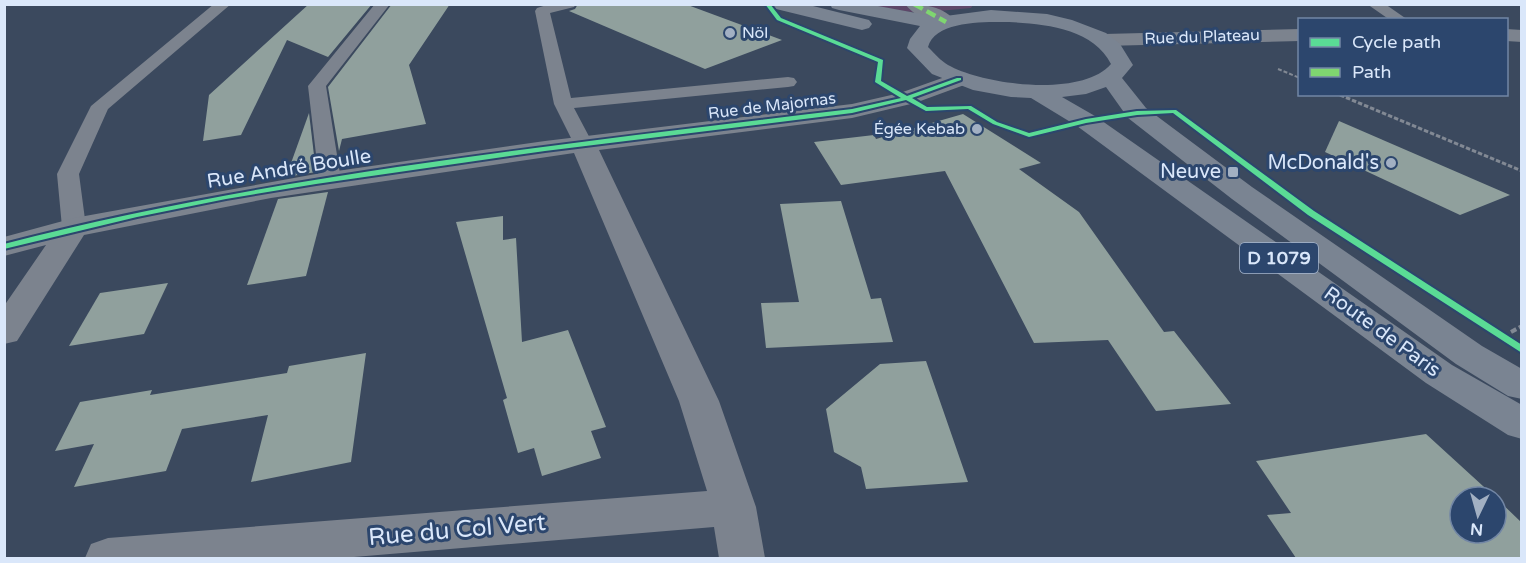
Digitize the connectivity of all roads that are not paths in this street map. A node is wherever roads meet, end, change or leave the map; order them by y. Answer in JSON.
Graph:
{"nodes":[{"id":1,"x":224,"y":4,"type":"edge"},
{"id":2,"x":383,"y":4,"type":"edge"},
{"id":3,"x":569,"y":4,"type":"edge"},
{"id":4,"x":779,"y":4,"type":"edge"},
{"id":5,"x":839,"y":4,"type":"edge"},
{"id":6,"x":914,"y":4,"type":"edge"},
{"id":7,"x":1374,"y":4,"type":"edge"},
{"id":8,"x":1014,"y":10,"type":"edge"},
{"id":9,"x":1398,"y":18,"type":"edge"},
{"id":10,"x":944,"y":22,"type":"junction"},
{"id":11,"x":1298,"y":35,"type":"edge"},
{"id":12,"x":919,"y":38,"type":"junction"},
{"id":13,"x":1104,"y":40,"type":"junction"},
{"id":14,"x":960,"y":79,"type":"junction"},
{"id":15,"x":1111,"y":79,"type":"junction"},
{"id":16,"x":788,"y":82,"type":"dead end"},
{"id":17,"x":1038,"y":92,"type":"junction"},
{"id":18,"x":563,"y":104,"type":"junction"},
{"id":19,"x":583,"y":144,"type":"junction"},
{"id":20,"x":330,"y":180,"type":"junction"},
{"id":21,"x":74,"y":227,"type":"junction"},
{"id":22,"x":4,"y":247,"type":"edge"},
{"id":23,"x":4,"y":333,"type":"edge"},
{"id":24,"x":1521,"y":386,"type":"edge"},
{"id":25,"x":1521,"y":424,"type":"edge"},
{"id":26,"x":734,"y":507,"type":"junction"},
{"id":27,"x":108,"y":558,"type":"edge"},
{"id":28,"x":742,"y":558,"type":"edge"}],
"edges":[{"from":1,"to":21,"type":"lane"},
{"from":2,"to":20,"type":"lane"},
{"from":3,"to":18,"type":"lane"},
{"from":4,"to":12,"type":"main road"},
{"from":5,"to":10,"type":"main road"},
{"from":6,"to":10,"type":"street"},
{"from":7,"to":9,"type":"lane"},
{"from":8,"to":10,"type":"main road"},
{"from":8,"to":13,"type":"main road"},
{"from":10,"to":12,"type":"main road"},
{"from":11,"to":13,"type":"street","name":"Rue du Plateau"},
{"from":12,"to":14,"type":"main road"},
{"from":13,"to":15,"type":"main road"},
{"from":14,"to":17,"type":"main road"},
{"from":14,"to":19,"type":"street","name":"Rue de Majornas"},
{"from":15,"to":17,"type":"main road"},
{"from":15,"to":24,"type":"main road","name":"Route de Paris","number":"D 1079"},
{"from":16,"to":18,"type":"lane"},
{"from":17,"to":25,"type":"main road","name":"Route de Paris","number":"D 1079"},
{"from":18,"to":19,"type":"lane"},
{"from":19,"to":20,"type":"street","name":"Rue André Boulle"},
{"from":19,"to":26,"type":"street"},
{"from":20,"to":21,"type":"street","name":"Rue André Boulle"},
{"from":21,"to":22,"type":"street","name":"Rue André Boulle"},
{"from":21,"to":23,"type":"street"},
{"from":26,"to":27,"type":"street","name":"Rue du Col Vert"},
{"from":26,"to":28,"type":"street"}]}
